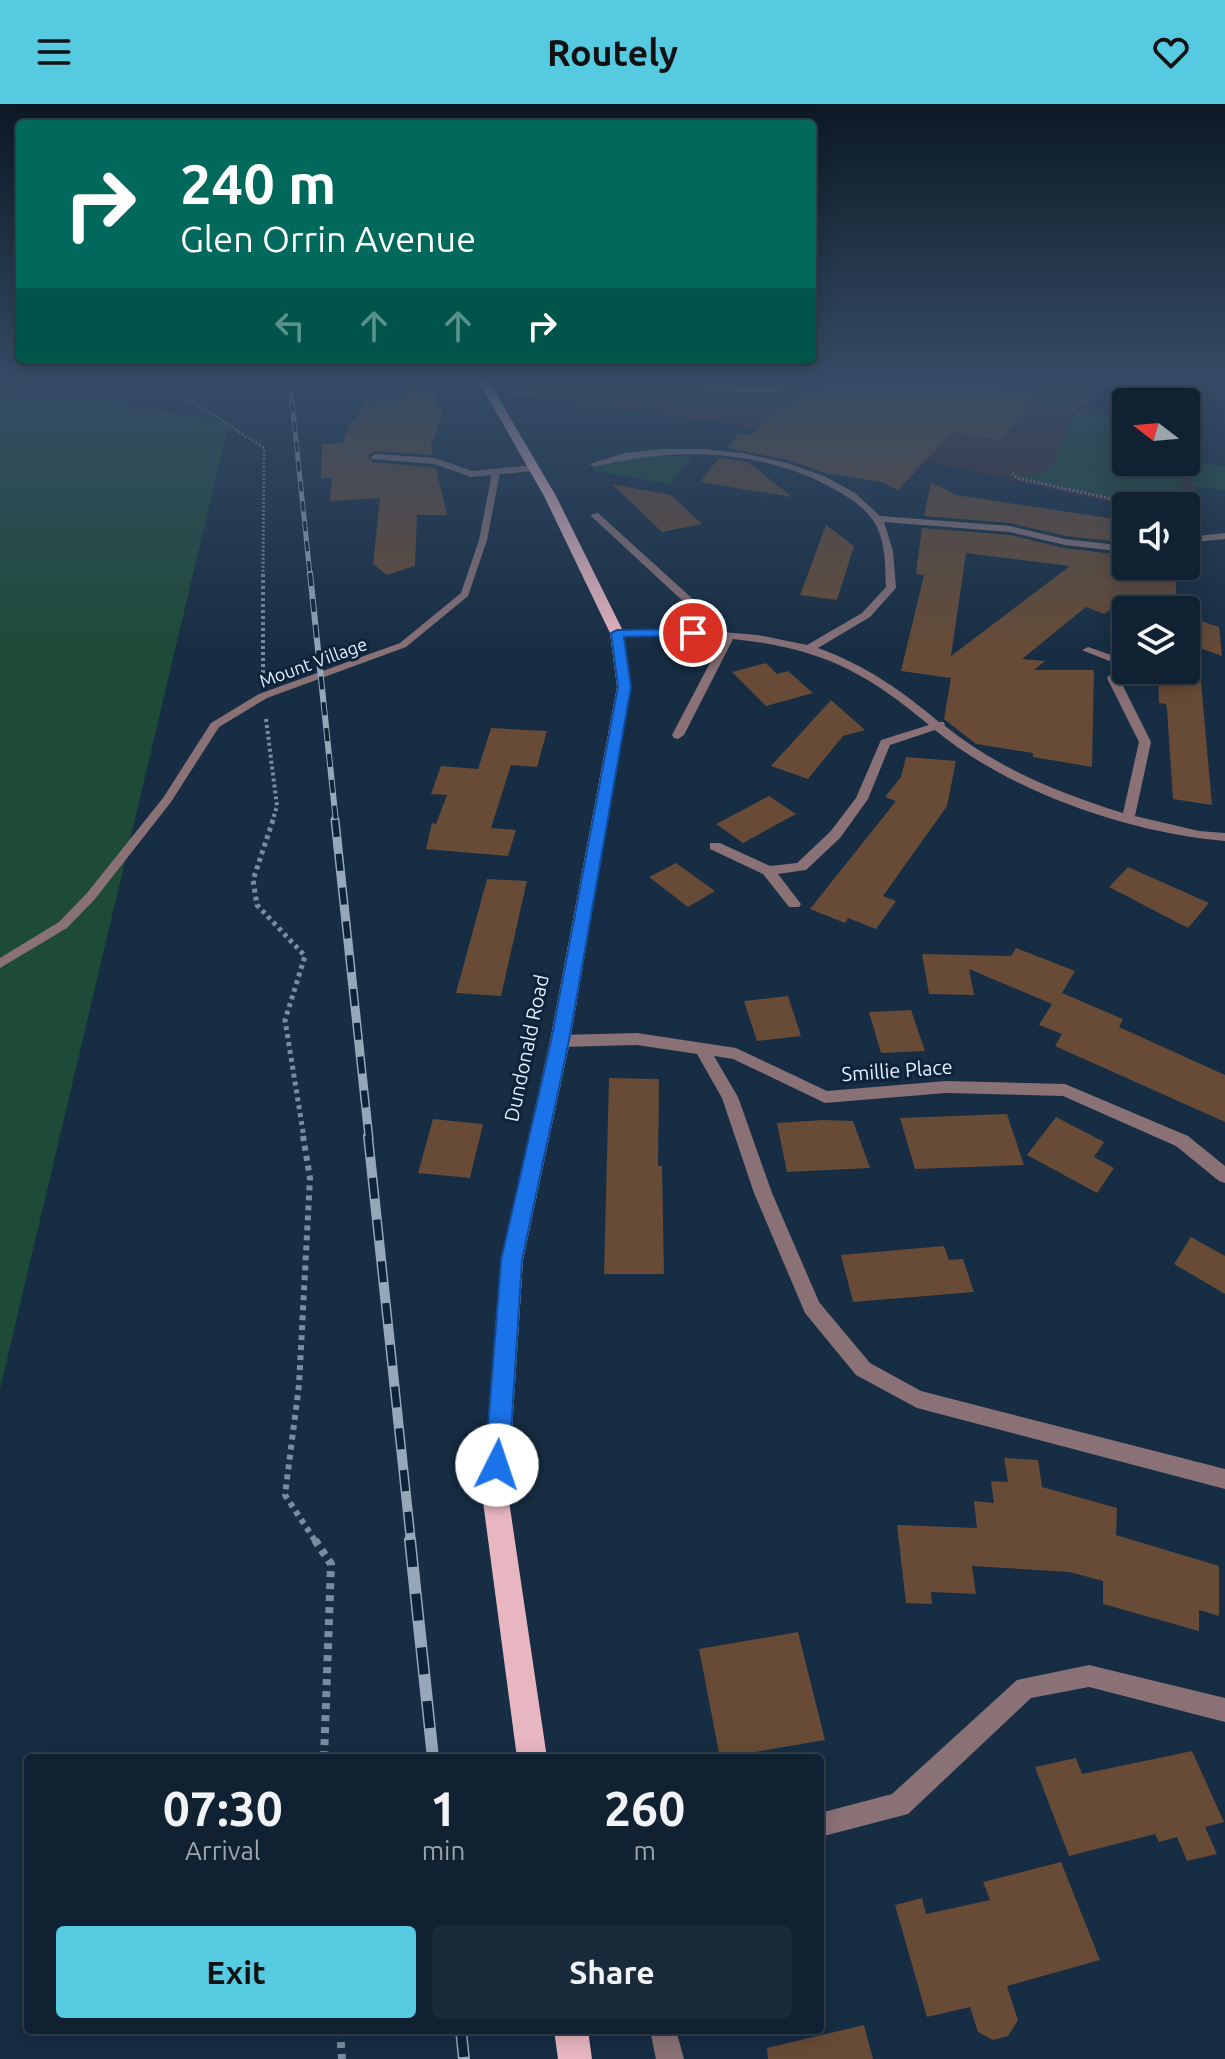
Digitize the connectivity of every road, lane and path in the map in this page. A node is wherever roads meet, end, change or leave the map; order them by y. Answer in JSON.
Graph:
{"nodes":[{"id":1,"x":264,"y":473,"type":"edge"},
{"id":2,"x":469,"y":473,"type":"edge"},
{"id":3,"x":490,"y":473,"type":"edge"},
{"id":4,"x":496,"y":473,"type":"edge"},
{"id":5,"x":536,"y":473,"type":"edge"},
{"id":6,"x":814,"y":473,"type":"edge"},
{"id":7,"x":1012,"y":473,"type":"dead end"},
{"id":8,"x":1112,"y":499,"type":"edge"},
{"id":9,"x":595,"y":515,"type":"dead end"},
{"id":10,"x":879,"y":519,"type":"junction"},
{"id":11,"x":1225,"y":536,"type":"edge"},
{"id":12,"x":1200,"y":539,"type":"edge"},
{"id":13,"x":1112,"y":547,"type":"edge"},
{"id":14,"x":617,"y":633,"type":"junction"},
{"id":15,"x":693,"y":633,"type":"junction"},
{"id":16,"x":729,"y":636,"type":"junction"},
{"id":17,"x":810,"y":648,"type":"junction"},
{"id":18,"x":1088,"y":650,"type":"dead end"},
{"id":19,"x":1112,"y":659,"type":"edge"},
{"id":20,"x":1116,"y":684,"type":"edge"},
{"id":21,"x":263,"y":696,"type":"junction"},
{"id":22,"x":940,"y":725,"type":"junction"},
{"id":23,"x":678,"y":735,"type":"dead end"},
{"id":24,"x":1128,"y":817,"type":"junction"},
{"id":25,"x":1225,"y":837,"type":"edge"},
{"id":26,"x":715,"y":846,"type":"dead end"},
{"id":27,"x":768,"y":871,"type":"junction"},
{"id":28,"x":794,"y":904,"type":"dead end"},
{"id":29,"x":0,"y":964,"type":"edge"},
{"id":30,"x":560,"y":1041,"type":"junction"},
{"id":31,"x":702,"y":1049,"type":"junction"},
{"id":32,"x":1225,"y":1176,"type":"edge"},
{"id":33,"x":1225,"y":1479,"type":"edge"},
{"id":34,"x":1225,"y":1710,"type":"edge"},
{"id":35,"x":324,"y":1754,"type":"edge"},
{"id":36,"x":531,"y":1754,"type":"edge"},
{"id":37,"x":824,"y":1824,"type":"edge"},
{"id":38,"x":340,"y":2034,"type":"edge"},
{"id":39,"x":572,"y":2034,"type":"edge"},
{"id":40,"x":664,"y":2034,"type":"edge"},
{"id":41,"x":342,"y":2059,"type":"edge"},
{"id":42,"x":575,"y":2059,"type":"edge"},
{"id":43,"x":670,"y":2059,"type":"edge"}],
"edges":[{"from":1,"to":21,"type":"path"},
{"from":2,"to":3,"type":"street"},
{"from":4,"to":21,"type":"lane","name":"Mount Village"},
{"from":5,"to":14,"type":"main road","name":"Dundonald Road"},
{"from":6,"to":10,"type":"street"},
{"from":7,"to":8,"type":"path"},
{"from":9,"to":15,"type":"street"},
{"from":10,"to":13,"type":"street"},
{"from":10,"to":17,"type":"street"},
{"from":11,"to":12,"type":"street"},
{"from":14,"to":15,"type":"street"},
{"from":14,"to":30,"type":"main road","name":"Dundonald Road"},
{"from":15,"to":16,"type":"street"},
{"from":16,"to":17,"type":"street"},
{"from":16,"to":23,"type":"street"},
{"from":17,"to":22,"type":"street"},
{"from":18,"to":19,"type":"street"},
{"from":20,"to":24,"type":"street"},
{"from":21,"to":29,"type":"lane","name":"Mount Village"},
{"from":21,"to":35,"type":"path"},
{"from":22,"to":24,"type":"street"},
{"from":22,"to":27,"type":"street"},
{"from":24,"to":25,"type":"street"},
{"from":26,"to":27,"type":"street"},
{"from":27,"to":28,"type":"street"},
{"from":30,"to":31,"type":"street","name":"Smillie Place"},
{"from":30,"to":36,"type":"main road","name":"Dundonald Road"},
{"from":31,"to":32,"type":"street","name":"Smillie Place"},
{"from":31,"to":33,"type":"street"},
{"from":34,"to":37,"type":"street"},
{"from":38,"to":41,"type":"path"},
{"from":39,"to":42,"type":"main road"},
{"from":40,"to":43,"type":"street"}]}
